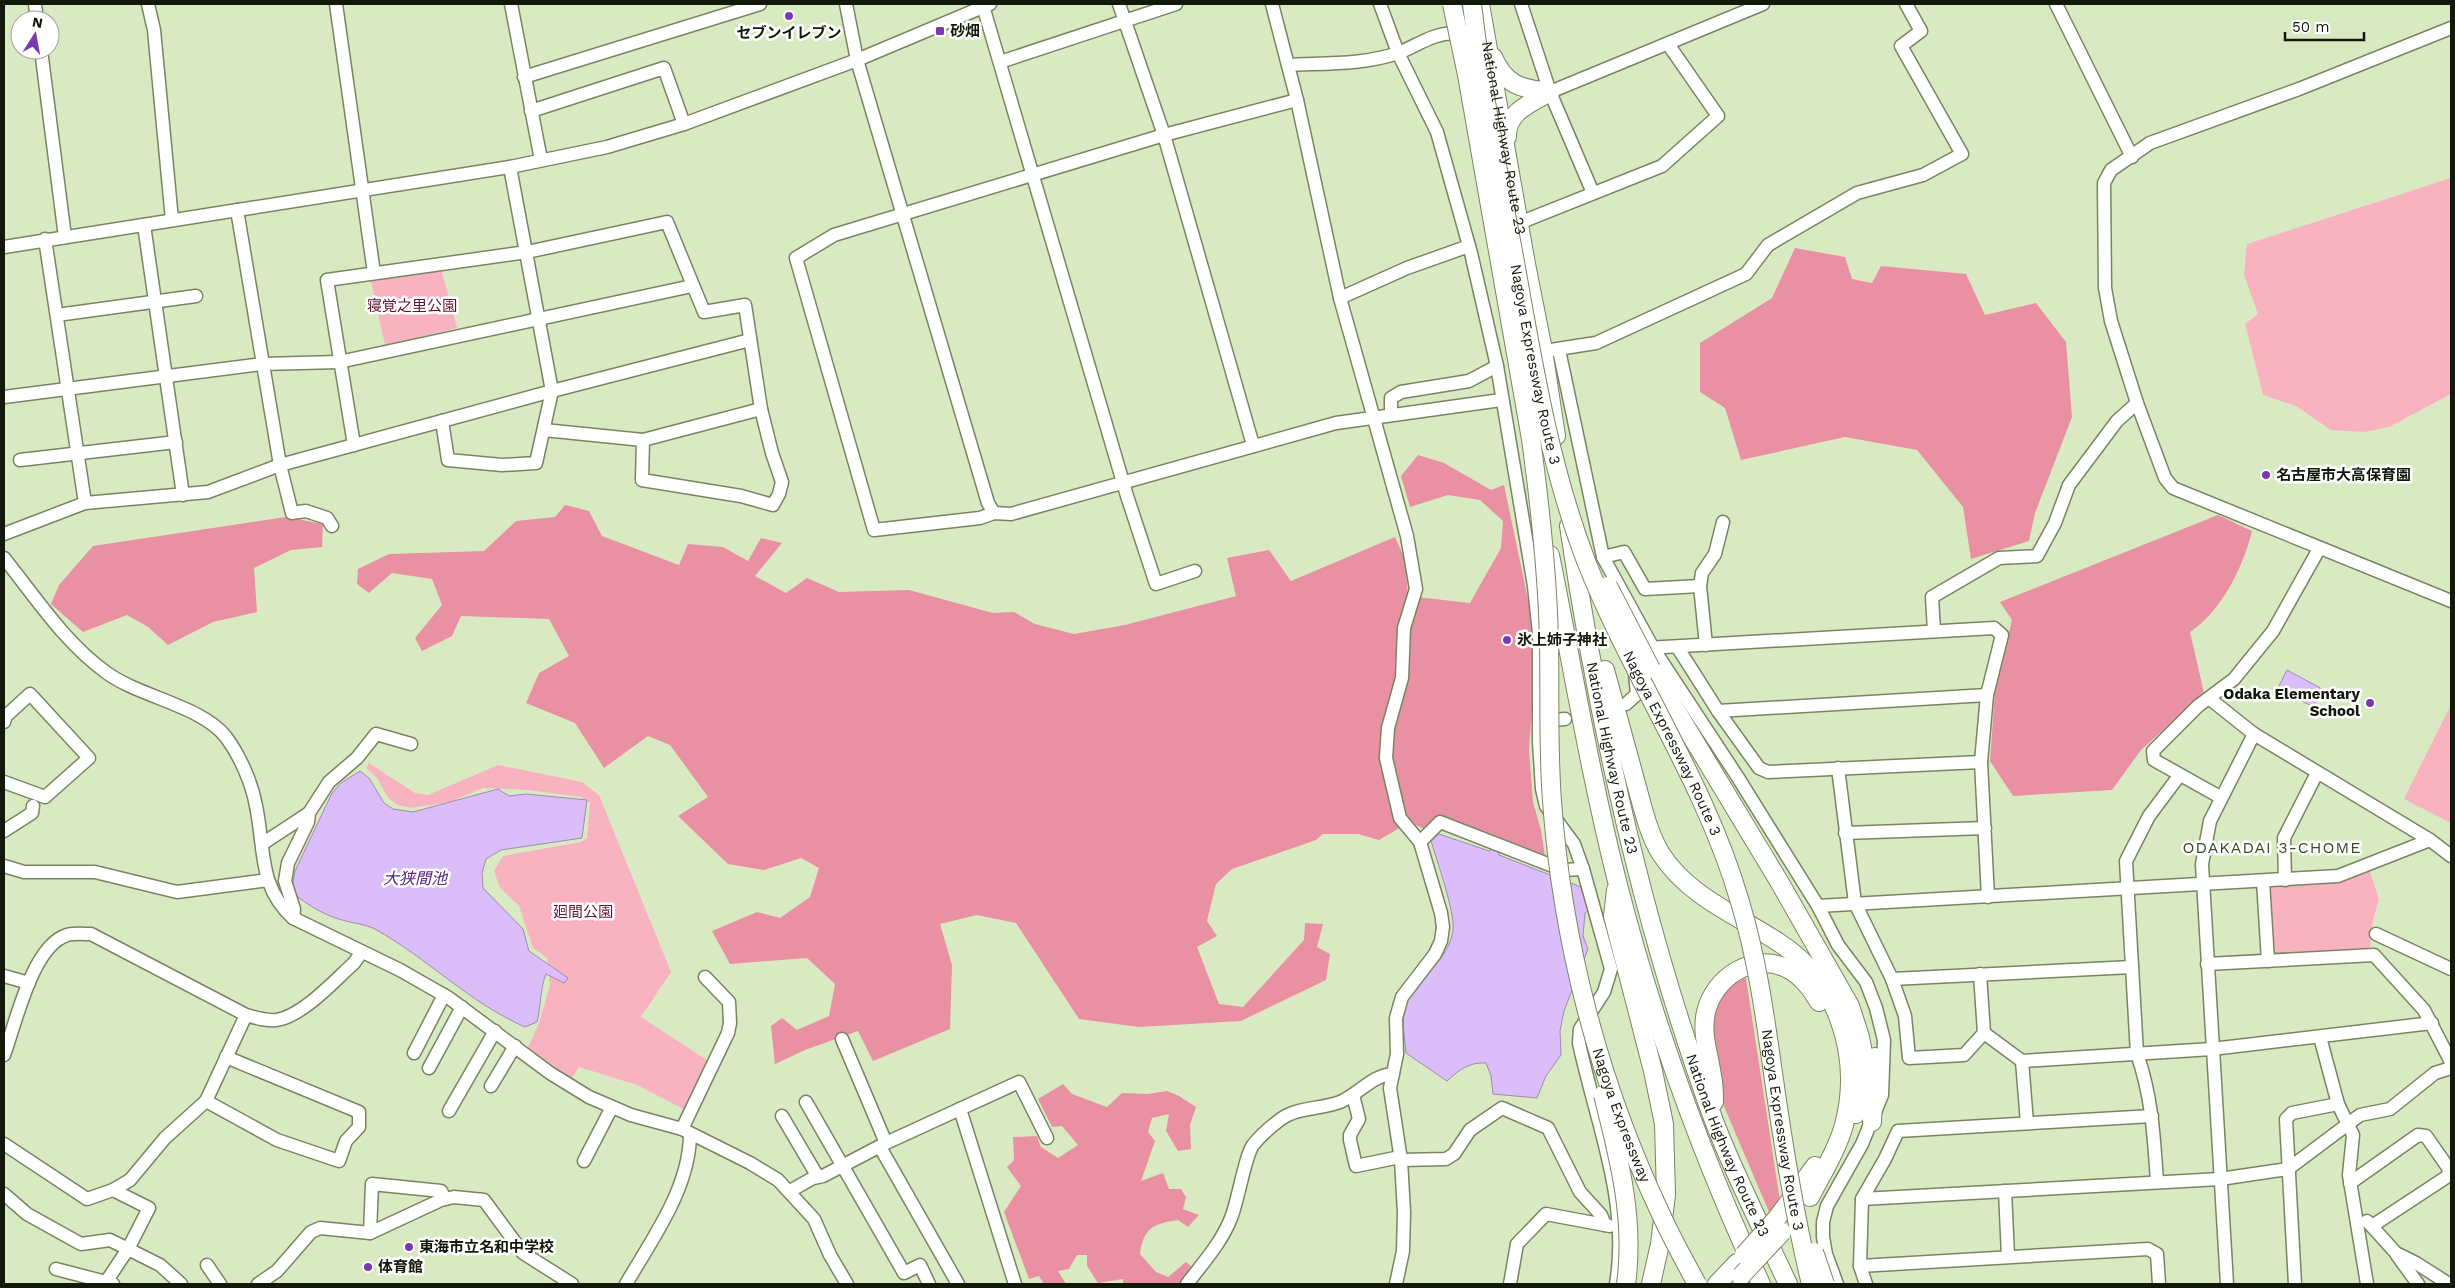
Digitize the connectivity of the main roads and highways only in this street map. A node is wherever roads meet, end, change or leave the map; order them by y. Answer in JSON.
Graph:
{"nodes":[{"id":1,"x":1451,"y":4,"type":"edge"},
{"id":2,"x":1472,"y":4,"type":"edge"},
{"id":3,"x":1480,"y":4,"type":"edge"},
{"id":4,"x":1488,"y":45,"type":"junction"},
{"id":5,"x":1507,"y":159,"type":"junction"},
{"id":6,"x":1578,"y":539,"type":"junction"},
{"id":7,"x":1574,"y":559,"type":"junction"},
{"id":8,"x":1617,"y":881,"type":"junction"},
{"id":9,"x":1785,"y":882,"type":"junction"},
{"id":10,"x":1570,"y":935,"type":"junction"},
{"id":11,"x":1872,"y":1122,"type":"road end"},
{"id":12,"x":1716,"y":1124,"type":"junction"},
{"id":13,"x":1783,"y":1139,"type":"junction"},
{"id":14,"x":1810,"y":1197,"type":"junction"},
{"id":15,"x":1779,"y":1225,"type":"junction"},
{"id":16,"x":1737,"y":1274,"type":"edge"},
{"id":17,"x":1626,"y":1284,"type":"edge"},
{"id":18,"x":1651,"y":1284,"type":"edge"},
{"id":19,"x":1697,"y":1284,"type":"edge"},
{"id":20,"x":1717,"y":1284,"type":"edge"},
{"id":21,"x":1761,"y":1284,"type":"edge"},
{"id":22,"x":1788,"y":1284,"type":"edge"},
{"id":23,"x":1811,"y":1284,"type":"edge"},
{"id":24,"x":1825,"y":1284,"type":"edge"}],
"edges":[{"from":1,"to":8,"type":"highway","name":"National Highway Route 23"},
{"from":1,"to":10,"type":"highway","name":"Nagoya Expressway Route 3","bridge":true},
{"from":2,"to":6,"type":"highway","name":"Nagoya Expressway Route 3","bridge":true},
{"from":3,"to":4,"type":"highway","name":"National Highway Route 23"},
{"from":4,"to":5,"type":"highway","name":"National Highway Route 23"},
{"from":4,"to":5,"type":"highway"},
{"from":5,"to":7,"type":"highway","name":"National Highway Route 23"},
{"from":6,"to":9,"type":"highway","bridge":true},
{"from":6,"to":13,"type":"highway","name":"Nagoya Expressway Route 3","bridge":true},
{"from":7,"to":12,"type":"highway","name":"National Highway Route 23"},
{"from":7,"to":14,"type":"highway"},
{"from":8,"to":18,"type":"highway"},
{"from":8,"to":21,"type":"highway","name":"National Highway Route 23"},
{"from":9,"to":11,"type":"highway"},
{"from":9,"to":14,"type":"highway"},
{"from":10,"to":17,"type":"highway","bridge":true},
{"from":10,"to":19,"type":"highway","name":"Nagoya Expressway","bridge":true},
{"from":12,"to":15,"type":"highway"},
{"from":12,"to":22,"type":"highway","name":"National Highway Route 23"},
{"from":13,"to":23,"type":"highway","name":"Nagoya Expressway Route 3","bridge":true},
{"from":13,"to":24,"type":"highway","bridge":true},
{"from":14,"to":15,"type":"highway"},
{"from":15,"to":16,"type":"highway","bridge":true},
{"from":16,"to":20,"type":"highway"}]}
